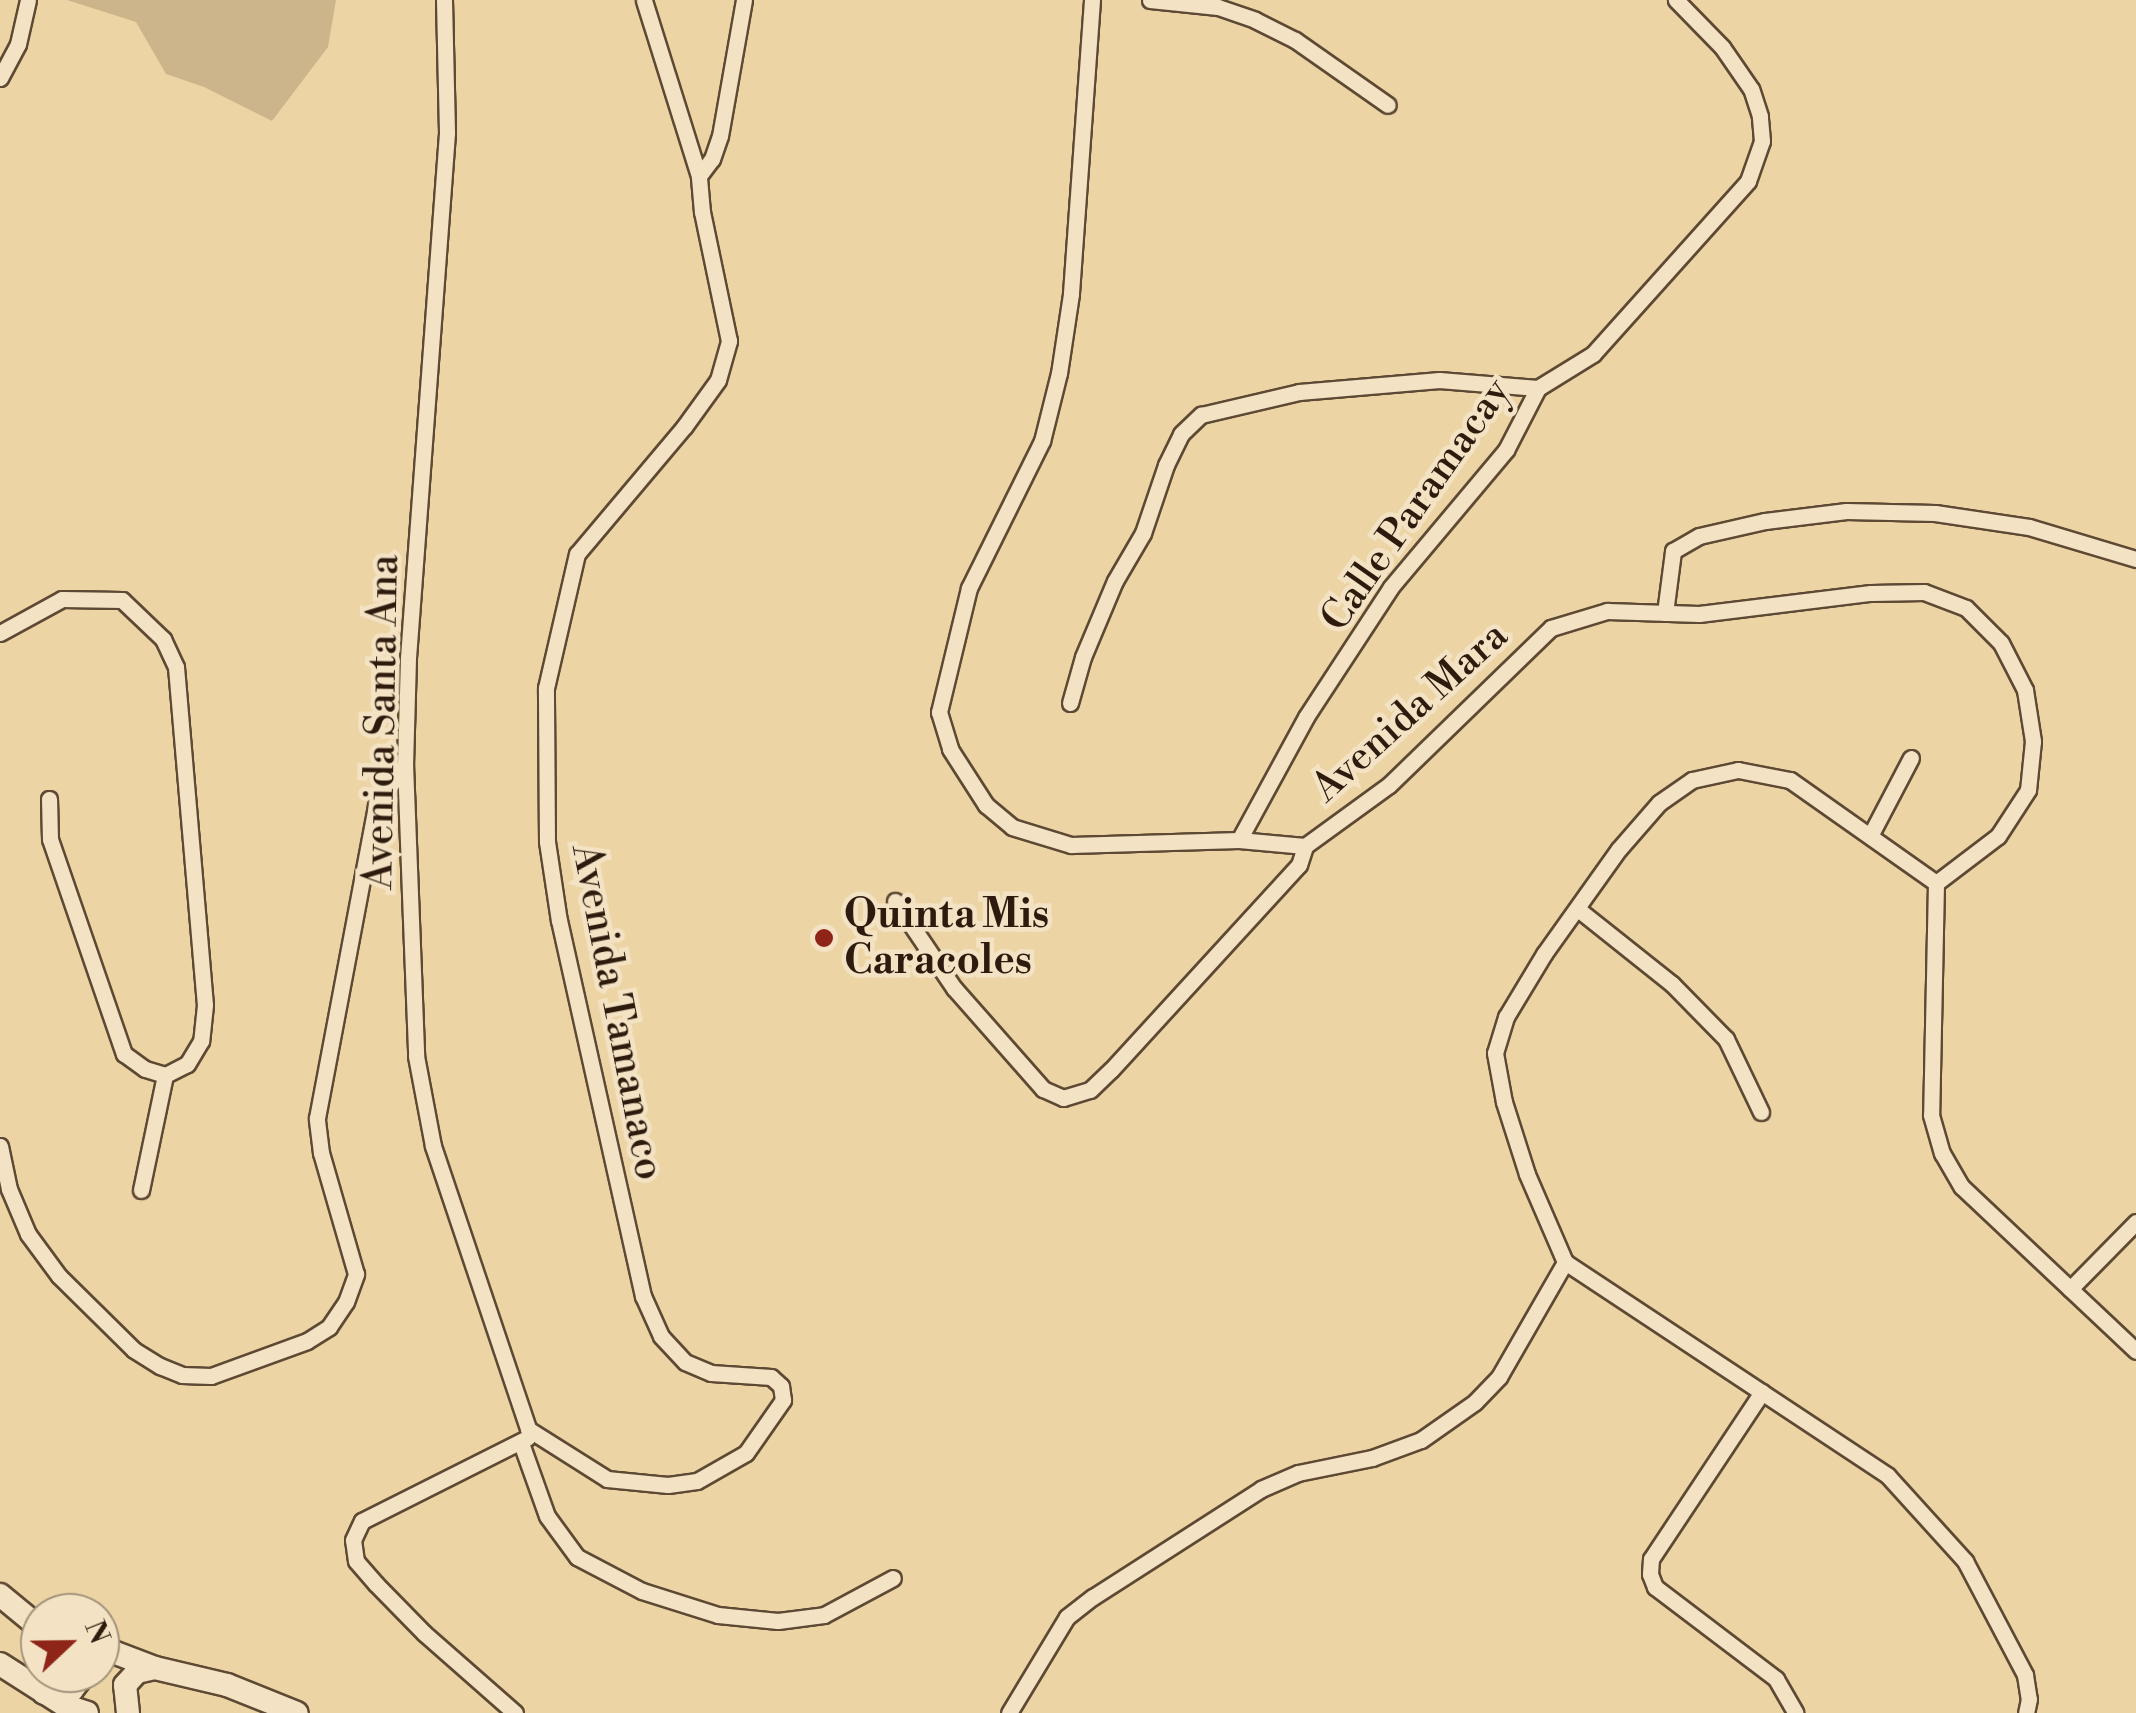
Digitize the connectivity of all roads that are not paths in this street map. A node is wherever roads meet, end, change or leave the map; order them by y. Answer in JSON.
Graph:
{"nodes":[{"id":1,"x":28,"y":0,"type":"edge"},
{"id":2,"x":444,"y":0,"type":"edge"},
{"id":3,"x":644,"y":0,"type":"edge"},
{"id":4,"x":744,"y":0,"type":"edge"},
{"id":5,"x":1092,"y":0,"type":"edge"},
{"id":6,"x":1150,"y":0,"type":"edge"},
{"id":7,"x":1676,"y":0,"type":"edge"},
{"id":8,"x":0,"y":78,"type":"edge"},
{"id":9,"x":1388,"y":105,"type":"dead end"},
{"id":10,"x":699,"y":176,"type":"junction"},
{"id":11,"x":1538,"y":388,"type":"junction"},
{"id":12,"x":2136,"y":559,"type":"edge"},
{"id":13,"x":1665,"y":613,"type":"junction"},
{"id":14,"x":0,"y":634,"type":"edge"},
{"id":15,"x":1070,"y":703,"type":"dead end"},
{"id":16,"x":1911,"y":758,"type":"dead end"},
{"id":17,"x":405,"y":764,"type":"junction"},
{"id":18,"x":49,"y":800,"type":"dead end"},
{"id":19,"x":1870,"y":836,"type":"junction"},
{"id":20,"x":1239,"y":840,"type":"junction"},
{"id":21,"x":1305,"y":846,"type":"junction"},
{"id":22,"x":1936,"y":883,"type":"junction"},
{"id":23,"x":895,"y":901,"type":"dead end"},
{"id":24,"x":1579,"y":910,"type":"junction"},
{"id":25,"x":165,"y":1075,"type":"junction"},
{"id":26,"x":1760,"y":1112,"type":"dead end"},
{"id":27,"x":0,"y":1146,"type":"edge"},
{"id":28,"x":140,"y":1190,"type":"dead end"},
{"id":29,"x":2136,"y":1222,"type":"edge"},
{"id":30,"x":1565,"y":1262,"type":"junction"},
{"id":31,"x":2070,"y":1289,"type":"junction"},
{"id":32,"x":2136,"y":1352,"type":"edge"},
{"id":33,"x":1762,"y":1392,"type":"junction"},
{"id":34,"x":525,"y":1436,"type":"junction"},
{"id":35,"x":893,"y":1578,"type":"dead end"},
{"id":36,"x":0,"y":1594,"type":"edge"},
{"id":37,"x":20,"y":1611,"type":"edge"},
{"id":38,"x":120,"y":1655,"type":"edge"},
{"id":39,"x":155,"y":1668,"type":"junction"},
{"id":40,"x":44,"y":1693,"type":"edge"},
{"id":41,"x":87,"y":1713,"type":"edge"},
{"id":42,"x":128,"y":1713,"type":"edge"},
{"id":43,"x":298,"y":1713,"type":"edge"},
{"id":44,"x":515,"y":1713,"type":"edge"},
{"id":45,"x":1009,"y":1713,"type":"edge"},
{"id":46,"x":1796,"y":1713,"type":"edge"},
{"id":47,"x":2026,"y":1713,"type":"edge"}],
"edges":[{"from":1,"to":8,"type":"street"},
{"from":2,"to":17,"type":"street","name":"Avenida Santa Ana"},
{"from":3,"to":10,"type":"street","name":"Avenida Tamanaco"},
{"from":4,"to":10,"type":"street"},
{"from":5,"to":20,"type":"street","name":"Avenida Mara"},
{"from":6,"to":9,"type":"street"},
{"from":7,"to":11,"type":"street","name":"Calle Paramacay"},
{"from":10,"to":34,"type":"street","name":"Avenida Tamanaco"},
{"from":11,"to":15,"type":"street"},
{"from":11,"to":20,"type":"street","name":"Calle Paramacay"},
{"from":12,"to":13,"type":"street"},
{"from":13,"to":21,"type":"street","name":"Avenida Mara"},
{"from":13,"to":22,"type":"street","name":"Avenida Mara"},
{"from":14,"to":25,"type":"street"},
{"from":16,"to":19,"type":"street"},
{"from":17,"to":27,"type":"street"},
{"from":17,"to":34,"type":"street","name":"Avenida Santa Ana"},
{"from":18,"to":25,"type":"street"},
{"from":19,"to":22,"type":"street"},
{"from":19,"to":24,"type":"street"},
{"from":20,"to":21,"type":"street","name":"Avenida Mara"},
{"from":21,"to":23,"type":"street"},
{"from":22,"to":31,"type":"street"},
{"from":24,"to":26,"type":"street"},
{"from":24,"to":30,"type":"street"},
{"from":25,"to":28,"type":"street"},
{"from":29,"to":31,"type":"street"},
{"from":30,"to":33,"type":"street"},
{"from":30,"to":45,"type":"street"},
{"from":31,"to":32,"type":"street"},
{"from":33,"to":46,"type":"street"},
{"from":33,"to":47,"type":"street"},
{"from":34,"to":35,"type":"street","name":"Avenida Santa Ana"},
{"from":34,"to":44,"type":"street"},
{"from":36,"to":37,"type":"street"},
{"from":38,"to":39,"type":"street"},
{"from":39,"to":42,"type":"street"},
{"from":39,"to":43,"type":"street"},
{"from":40,"to":41,"type":"street"}]}
